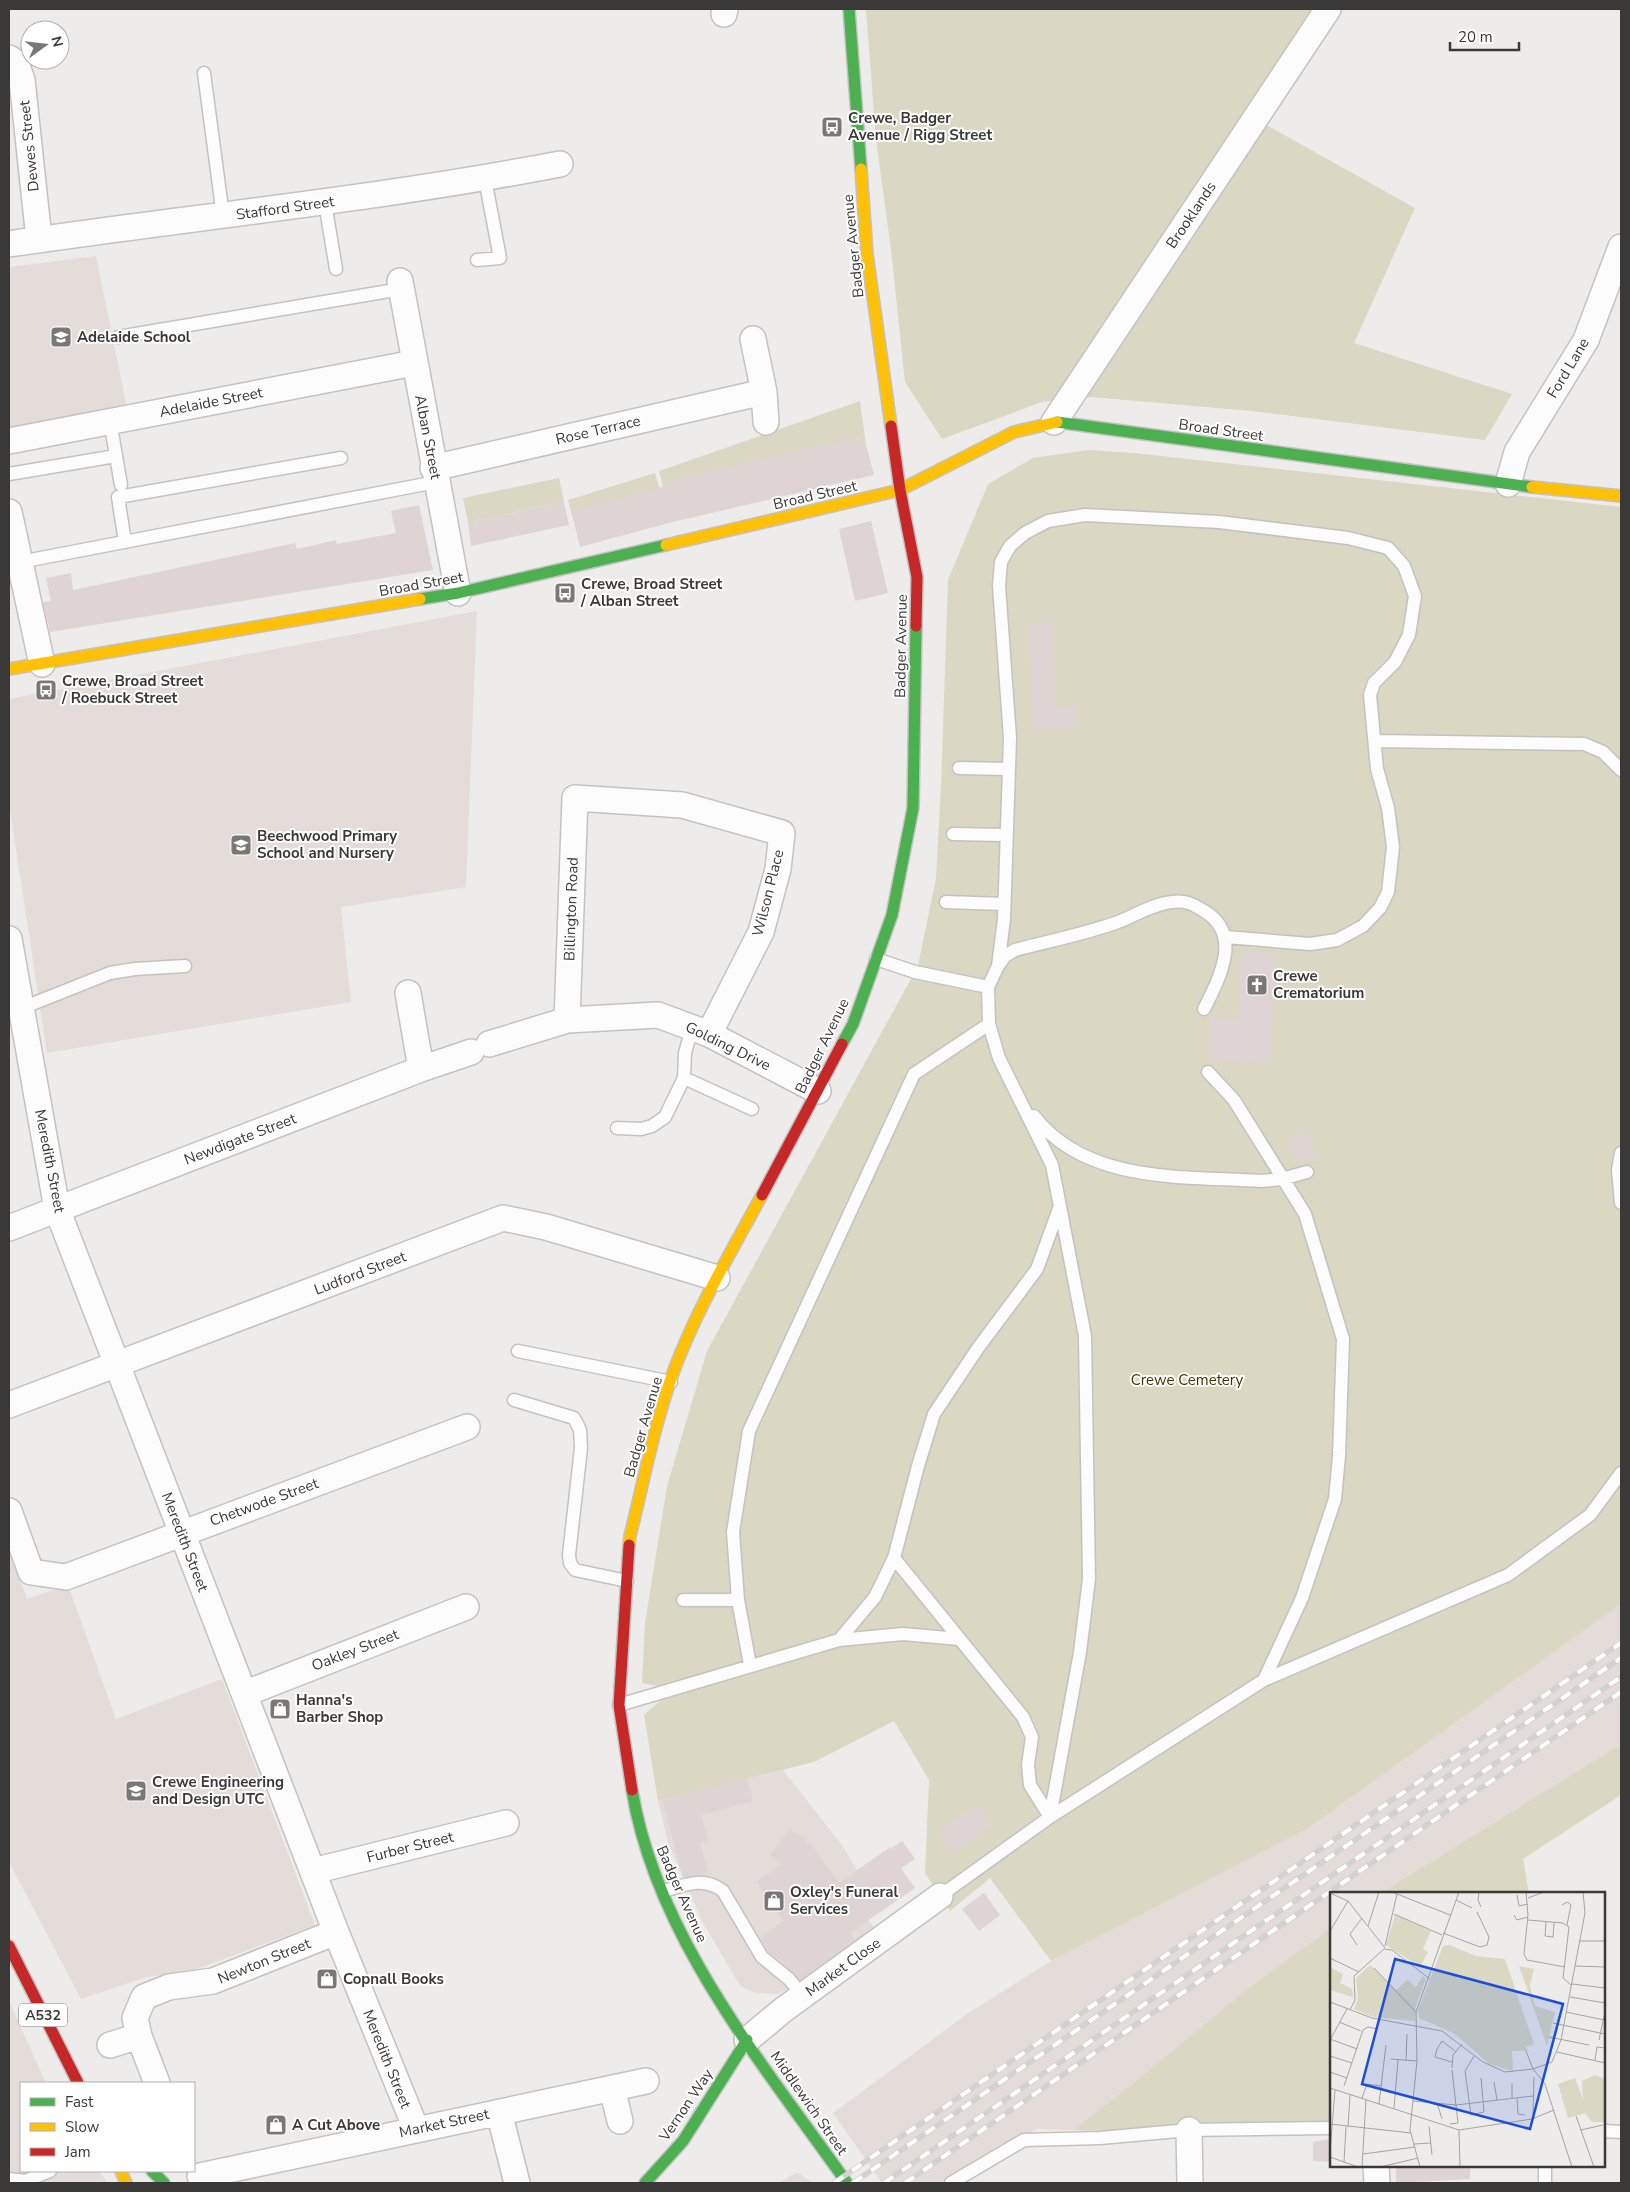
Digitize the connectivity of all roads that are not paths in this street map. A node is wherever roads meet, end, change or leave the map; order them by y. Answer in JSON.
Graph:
{"nodes":[{"id":1,"x":849,"y":9,"type":"edge"},
{"id":2,"x":1328,"y":9,"type":"edge"},
{"id":3,"x":9,"y":58,"type":"edge"},
{"id":4,"x":204,"y":73,"type":"dead end"},
{"id":5,"x":560,"y":164,"type":"dead end"},
{"id":6,"x":485,"y":179,"type":"junction"},
{"id":7,"x":325,"y":203,"type":"junction"},
{"id":8,"x":223,"y":216,"type":"junction"},
{"id":9,"x":39,"y":239,"type":"junction"},
{"id":10,"x":9,"y":244,"type":"edge"},
{"id":11,"x":1621,"y":247,"type":"edge"},
{"id":12,"x":477,"y":260,"type":"dead end"},
{"id":13,"x":336,"y":269,"type":"dead end"},
{"id":14,"x":400,"y":285,"type":"joint"},
{"id":15,"x":118,"y":337,"type":"dead end"},
{"id":16,"x":753,"y":339,"type":"dead end"},
{"id":17,"x":414,"y":363,"type":"junction"},
{"id":18,"x":764,"y":392,"type":"junction"},
{"id":19,"x":110,"y":421,"type":"junction"},
{"id":20,"x":766,"y":422,"type":"dead end"},
{"id":21,"x":1054,"y":422,"type":"junction"},
{"id":22,"x":9,"y":441,"type":"edge"},
{"id":23,"x":116,"y":456,"type":"junction"},
{"id":24,"x":341,"y":458,"type":"dead end"},
{"id":25,"x":9,"y":474,"type":"edge"},
{"id":26,"x":435,"y":475,"type":"junction"},
{"id":27,"x":1508,"y":484,"type":"junction"},
{"id":28,"x":122,"y":485,"type":"dead end"},
{"id":29,"x":900,"y":490,"type":"junction"},
{"id":30,"x":1621,"y":496,"type":"edge"},
{"id":31,"x":9,"y":512,"type":"edge"},
{"id":32,"x":125,"y":542,"type":"junction"},
{"id":33,"x":20,"y":562,"type":"junction"},
{"id":34,"x":458,"y":593,"type":"junction"},
{"id":35,"x":42,"y":664,"type":"junction"},
{"id":36,"x":9,"y":669,"type":"edge"},
{"id":37,"x":1375,"y":741,"type":"junction"},
{"id":38,"x":959,"y":768,"type":"dead end"},
{"id":39,"x":1009,"y":769,"type":"junction"},
{"id":40,"x":1621,"y":770,"type":"edge"},
{"id":41,"x":575,"y":798,"type":"joint"},
{"id":42,"x":953,"y":834,"type":"dead end"},
{"id":43,"x":1006,"y":836,"type":"junction"},
{"id":44,"x":946,"y":902,"type":"dead end"},
{"id":45,"x":1004,"y":904,"type":"junction"},
{"id":46,"x":1226,"y":937,"type":"junction"},
{"id":47,"x":9,"y":939,"type":"edge"},
{"id":48,"x":876,"y":960,"type":"junction"},
{"id":49,"x":185,"y":966,"type":"dead end"},
{"id":50,"x":998,"y":966,"type":"junction"},
{"id":51,"x":13,"y":984,"type":"edge"},
{"id":52,"x":988,"y":986,"type":"junction"},
{"id":53,"x":408,"y":993,"type":"dead end"},
{"id":54,"x":22,"y":1008,"type":"junction"},
{"id":55,"x":1204,"y":1009,"type":"dead end"},
{"id":56,"x":567,"y":1020,"type":"junction"},
{"id":57,"x":989,"y":1024,"type":"junction"},
{"id":58,"x":701,"y":1031,"type":"junction"},
{"id":59,"x":480,"y":1048,"type":"joint"},
{"id":60,"x":421,"y":1069,"type":"junction"},
{"id":61,"x":1208,"y":1072,"type":"dead end"},
{"id":62,"x":684,"y":1078,"type":"junction"},
{"id":63,"x":818,"y":1091,"type":"junction"},
{"id":64,"x":1018,"y":1096,"type":"junction"},
{"id":65,"x":752,"y":1109,"type":"dead end"},
{"id":66,"x":617,"y":1128,"type":"dead end"},
{"id":67,"x":1621,"y":1153,"type":"edge"},
{"id":68,"x":1307,"y":1172,"type":"dead end"},
{"id":69,"x":1282,"y":1179,"type":"junction"},
{"id":70,"x":1621,"y":1202,"type":"edge"},
{"id":71,"x":1060,"y":1205,"type":"junction"},
{"id":72,"x":57,"y":1209,"type":"junction"},
{"id":73,"x":9,"y":1228,"type":"edge"},
{"id":74,"x":717,"y":1278,"type":"junction"},
{"id":75,"x":518,"y":1352,"type":"dead end"},
{"id":76,"x":117,"y":1364,"type":"junction"},
{"id":77,"x":671,"y":1382,"type":"junction"},
{"id":78,"x":514,"y":1400,"type":"dead end"},
{"id":79,"x":9,"y":1405,"type":"edge"},
{"id":80,"x":467,"y":1427,"type":"dead end"},
{"id":81,"x":1621,"y":1473,"type":"edge"},
{"id":82,"x":9,"y":1511,"type":"edge"},
{"id":83,"x":181,"y":1532,"type":"junction"},
{"id":84,"x":894,"y":1558,"type":"junction"},
{"id":85,"x":627,"y":1581,"type":"junction"},
{"id":86,"x":683,"y":1600,"type":"dead end"},
{"id":87,"x":738,"y":1600,"type":"junction"},
{"id":88,"x":466,"y":1607,"type":"dead end"},
{"id":89,"x":959,"y":1638,"type":"junction"},
{"id":90,"x":839,"y":1640,"type":"junction"},
{"id":91,"x":750,"y":1665,"type":"junction"},
{"id":92,"x":1264,"y":1680,"type":"junction"},
{"id":93,"x":244,"y":1694,"type":"junction"},
{"id":94,"x":619,"y":1705,"type":"junction"},
{"id":95,"x":1050,"y":1817,"type":"junction"},
{"id":96,"x":506,"y":1823,"type":"dead end"},
{"id":97,"x":313,"y":1871,"type":"junction"},
{"id":98,"x":663,"y":1891,"type":"junction"},
{"id":99,"x":940,"y":1896,"type":"joint"},
{"id":100,"x":336,"y":1932,"type":"junction"},
{"id":101,"x":9,"y":1946,"type":"edge"},
{"id":102,"x":803,"y":1996,"type":"junction"},
{"id":103,"x":139,"y":2036,"type":"junction"},
{"id":104,"x":747,"y":2040,"type":"junction"},
{"id":105,"x":110,"y":2045,"type":"dead end"},
{"id":106,"x":646,"y":2081,"type":"dead end"},
{"id":107,"x":77,"y":2082,"type":"edge"},
{"id":108,"x":157,"y":2082,"type":"edge"},
{"id":109,"x":612,"y":2088,"type":"junction"},
{"id":110,"x":499,"y":2112,"type":"junction"},
{"id":111,"x":620,"y":2121,"type":"dead end"},
{"id":112,"x":1330,"y":2128,"type":"edge"},
{"id":113,"x":416,"y":2129,"type":"junction"},
{"id":114,"x":1189,"y":2130,"type":"junction"},
{"id":115,"x":1605,"y":2131,"type":"edge"},
{"id":116,"x":1621,"y":2132,"type":"edge"},
{"id":117,"x":1376,"y":2167,"type":"edge"},
{"id":118,"x":1545,"y":2167,"type":"edge"},
{"id":119,"x":48,"y":2172,"type":"edge"},
{"id":120,"x":153,"y":2172,"type":"edge"},
{"id":121,"x":249,"y":2174,"type":"edge"},
{"id":122,"x":200,"y":2176,"type":"dead end"},
{"id":123,"x":9,"y":2179,"type":"edge"},
{"id":124,"x":164,"y":2183,"type":"edge"},
{"id":125,"x":517,"y":2183,"type":"edge"},
{"id":126,"x":645,"y":2183,"type":"edge"},
{"id":127,"x":847,"y":2183,"type":"edge"},
{"id":128,"x":951,"y":2183,"type":"edge"},
{"id":129,"x":1190,"y":2183,"type":"edge"},
{"id":130,"x":1377,"y":2183,"type":"edge"},
{"id":131,"x":1545,"y":2183,"type":"edge"}],
"edges":[{"from":1,"to":29,"type":"street","name":"Badger Avenue"},
{"from":2,"to":21,"type":"street","name":"Brooklands"},
{"from":3,"to":9,"type":"street","name":"Dewes Street"},
{"from":4,"to":8,"type":"lane"},
{"from":5,"to":6,"type":"street","name":"Stafford Street"},
{"from":6,"to":7,"type":"street","name":"Stafford Street"},
{"from":6,"to":12,"type":"lane"},
{"from":7,"to":8,"type":"street","name":"Stafford Street"},
{"from":7,"to":13,"type":"lane"},
{"from":8,"to":9,"type":"street","name":"Stafford Street"},
{"from":9,"to":10,"type":"street","name":"Stafford Street"},
{"from":11,"to":27,"type":"street","name":"Ford Lane"},
{"from":14,"to":15,"type":"lane"},
{"from":14,"to":17,"type":"street","name":"Alban Street"},
{"from":16,"to":18,"type":"street"},
{"from":17,"to":19,"type":"street","name":"Adelaide Street"},
{"from":17,"to":26,"type":"street","name":"Alban Street"},
{"from":18,"to":20,"type":"street"},
{"from":18,"to":26,"type":"street","name":"Rose Terrace"},
{"from":19,"to":22,"type":"street","name":"Adelaide Street"},
{"from":19,"to":23,"type":"lane"},
{"from":21,"to":27,"type":"street","name":"Broad Street"},
{"from":21,"to":29,"type":"street","name":"Broad Street"},
{"from":23,"to":25,"type":"lane"},
{"from":23,"to":28,"type":"lane"},
{"from":24,"to":32,"type":"lane"},
{"from":26,"to":32,"type":"lane"},
{"from":26,"to":34,"type":"street","name":"Alban Street"},
{"from":27,"to":30,"type":"street","name":"Broad Street"},
{"from":29,"to":34,"type":"street","name":"Broad Street"},
{"from":29,"to":48,"type":"street","name":"Badger Avenue"},
{"from":31,"to":33,"type":"street"},
{"from":32,"to":33,"type":"lane"},
{"from":33,"to":35,"type":"street"},
{"from":34,"to":35,"type":"street","name":"Broad Street"},
{"from":35,"to":36,"type":"street","name":"Broad Street"},
{"from":37,"to":39,"type":"lane"},
{"from":37,"to":40,"type":"lane"},
{"from":37,"to":46,"type":"lane"},
{"from":38,"to":39,"type":"lane"},
{"from":39,"to":43,"type":"lane"},
{"from":41,"to":56,"type":"street","name":"Billington Road"},
{"from":41,"to":58,"type":"street","name":"Wilson Place"},
{"from":42,"to":43,"type":"lane"},
{"from":43,"to":45,"type":"lane"},
{"from":44,"to":45,"type":"lane"},
{"from":45,"to":50,"type":"lane"},
{"from":46,"to":50,"type":"lane"},
{"from":46,"to":55,"type":"lane"},
{"from":47,"to":51,"type":"street","name":"Meredith Street"},
{"from":48,"to":52,"type":"lane"},
{"from":48,"to":63,"type":"street","name":"Badger Avenue"},
{"from":49,"to":54,"type":"lane"},
{"from":50,"to":52,"type":"lane"},
{"from":51,"to":54,"type":"street","name":"Meredith Street"},
{"from":52,"to":57,"type":"lane"},
{"from":53,"to":60,"type":"street"},
{"from":54,"to":72,"type":"street","name":"Meredith Street"},
{"from":56,"to":58,"type":"street","name":"Golding Drive"},
{"from":56,"to":59,"type":"street","name":"Golding Drive"},
{"from":57,"to":64,"type":"lane"},
{"from":57,"to":87,"type":"lane"},
{"from":58,"to":62,"type":"lane"},
{"from":58,"to":63,"type":"street","name":"Golding Drive"},
{"from":59,"to":60,"type":"street","name":"Newdigate Street"},
{"from":60,"to":72,"type":"street","name":"Newdigate Street"},
{"from":61,"to":69,"type":"lane"},
{"from":62,"to":65,"type":"lane"},
{"from":62,"to":66,"type":"lane"},
{"from":63,"to":74,"type":"street","name":"Badger Avenue"},
{"from":64,"to":69,"type":"lane"},
{"from":64,"to":71,"type":"lane"},
{"from":67,"to":70,"type":"lane"},
{"from":68,"to":69,"type":"lane"},
{"from":69,"to":92,"type":"lane"},
{"from":71,"to":84,"type":"lane"},
{"from":71,"to":95,"type":"lane"},
{"from":72,"to":73,"type":"street","name":"Newdigate Street"},
{"from":72,"to":76,"type":"street","name":"Meredith Street"},
{"from":74,"to":76,"type":"street","name":"Ludford Street"},
{"from":74,"to":77,"type":"street","name":"Badger Avenue"},
{"from":75,"to":77,"type":"lane"},
{"from":76,"to":79,"type":"street","name":"Ludford Street"},
{"from":76,"to":83,"type":"street","name":"Meredith Street"},
{"from":77,"to":85,"type":"street","name":"Badger Avenue"},
{"from":78,"to":85,"type":"lane"},
{"from":80,"to":83,"type":"street","name":"Chetwode Street"},
{"from":81,"to":92,"type":"lane"},
{"from":82,"to":83,"type":"street","name":"Chetwode Street"},
{"from":83,"to":93,"type":"street","name":"Meredith Street"},
{"from":84,"to":89,"type":"lane"},
{"from":84,"to":90,"type":"lane"},
{"from":85,"to":94,"type":"street","name":"Badger Avenue"},
{"from":86,"to":87,"type":"lane"},
{"from":87,"to":91,"type":"lane"},
{"from":88,"to":93,"type":"street","name":"Oakley Street"},
{"from":89,"to":90,"type":"lane"},
{"from":89,"to":95,"type":"lane"},
{"from":90,"to":91,"type":"lane"},
{"from":91,"to":94,"type":"lane"},
{"from":92,"to":95,"type":"lane"},
{"from":93,"to":97,"type":"street","name":"Meredith Street"},
{"from":94,"to":98,"type":"street","name":"Badger Avenue"},
{"from":95,"to":99,"type":"lane"},
{"from":96,"to":97,"type":"street","name":"Furber Street"},
{"from":97,"to":100,"type":"street","name":"Meredith Street"},
{"from":98,"to":102,"type":"lane"},
{"from":98,"to":104,"type":"street","name":"Badger Avenue"},
{"from":99,"to":102,"type":"street","name":"Market Close"},
{"from":100,"to":103,"type":"street","name":"Newton Street"},
{"from":100,"to":113,"type":"street","name":"Meredith Street"},
{"from":101,"to":107,"type":"street","number":"A532"},
{"from":102,"to":104,"type":"street","name":"Market Close"},
{"from":103,"to":105,"type":"street"},
{"from":103,"to":108,"type":"street","name":"Newton Street"},
{"from":104,"to":126,"type":"street","name":"Vernon Way"},
{"from":104,"to":127,"type":"street","name":"Middlewich Street"},
{"from":106,"to":109,"type":"street","name":"Market Street"},
{"from":109,"to":110,"type":"street","name":"Market Street"},
{"from":109,"to":111,"type":"street"},
{"from":110,"to":113,"type":"street","name":"Market Street"},
{"from":110,"to":125,"type":"street"},
{"from":112,"to":114,"type":"lane"},
{"from":113,"to":121,"type":"street","name":"Market Street"},
{"from":114,"to":128,"type":"lane"},
{"from":114,"to":129,"type":"street"},
{"from":115,"to":116,"type":"lane"},
{"from":117,"to":130,"type":"street"},
{"from":118,"to":131,"type":"lane"},
{"from":119,"to":123,"type":"lane"},
{"from":120,"to":124,"type":"street"},
{"from":121,"to":122,"type":"street","name":"Market Street"}]}
